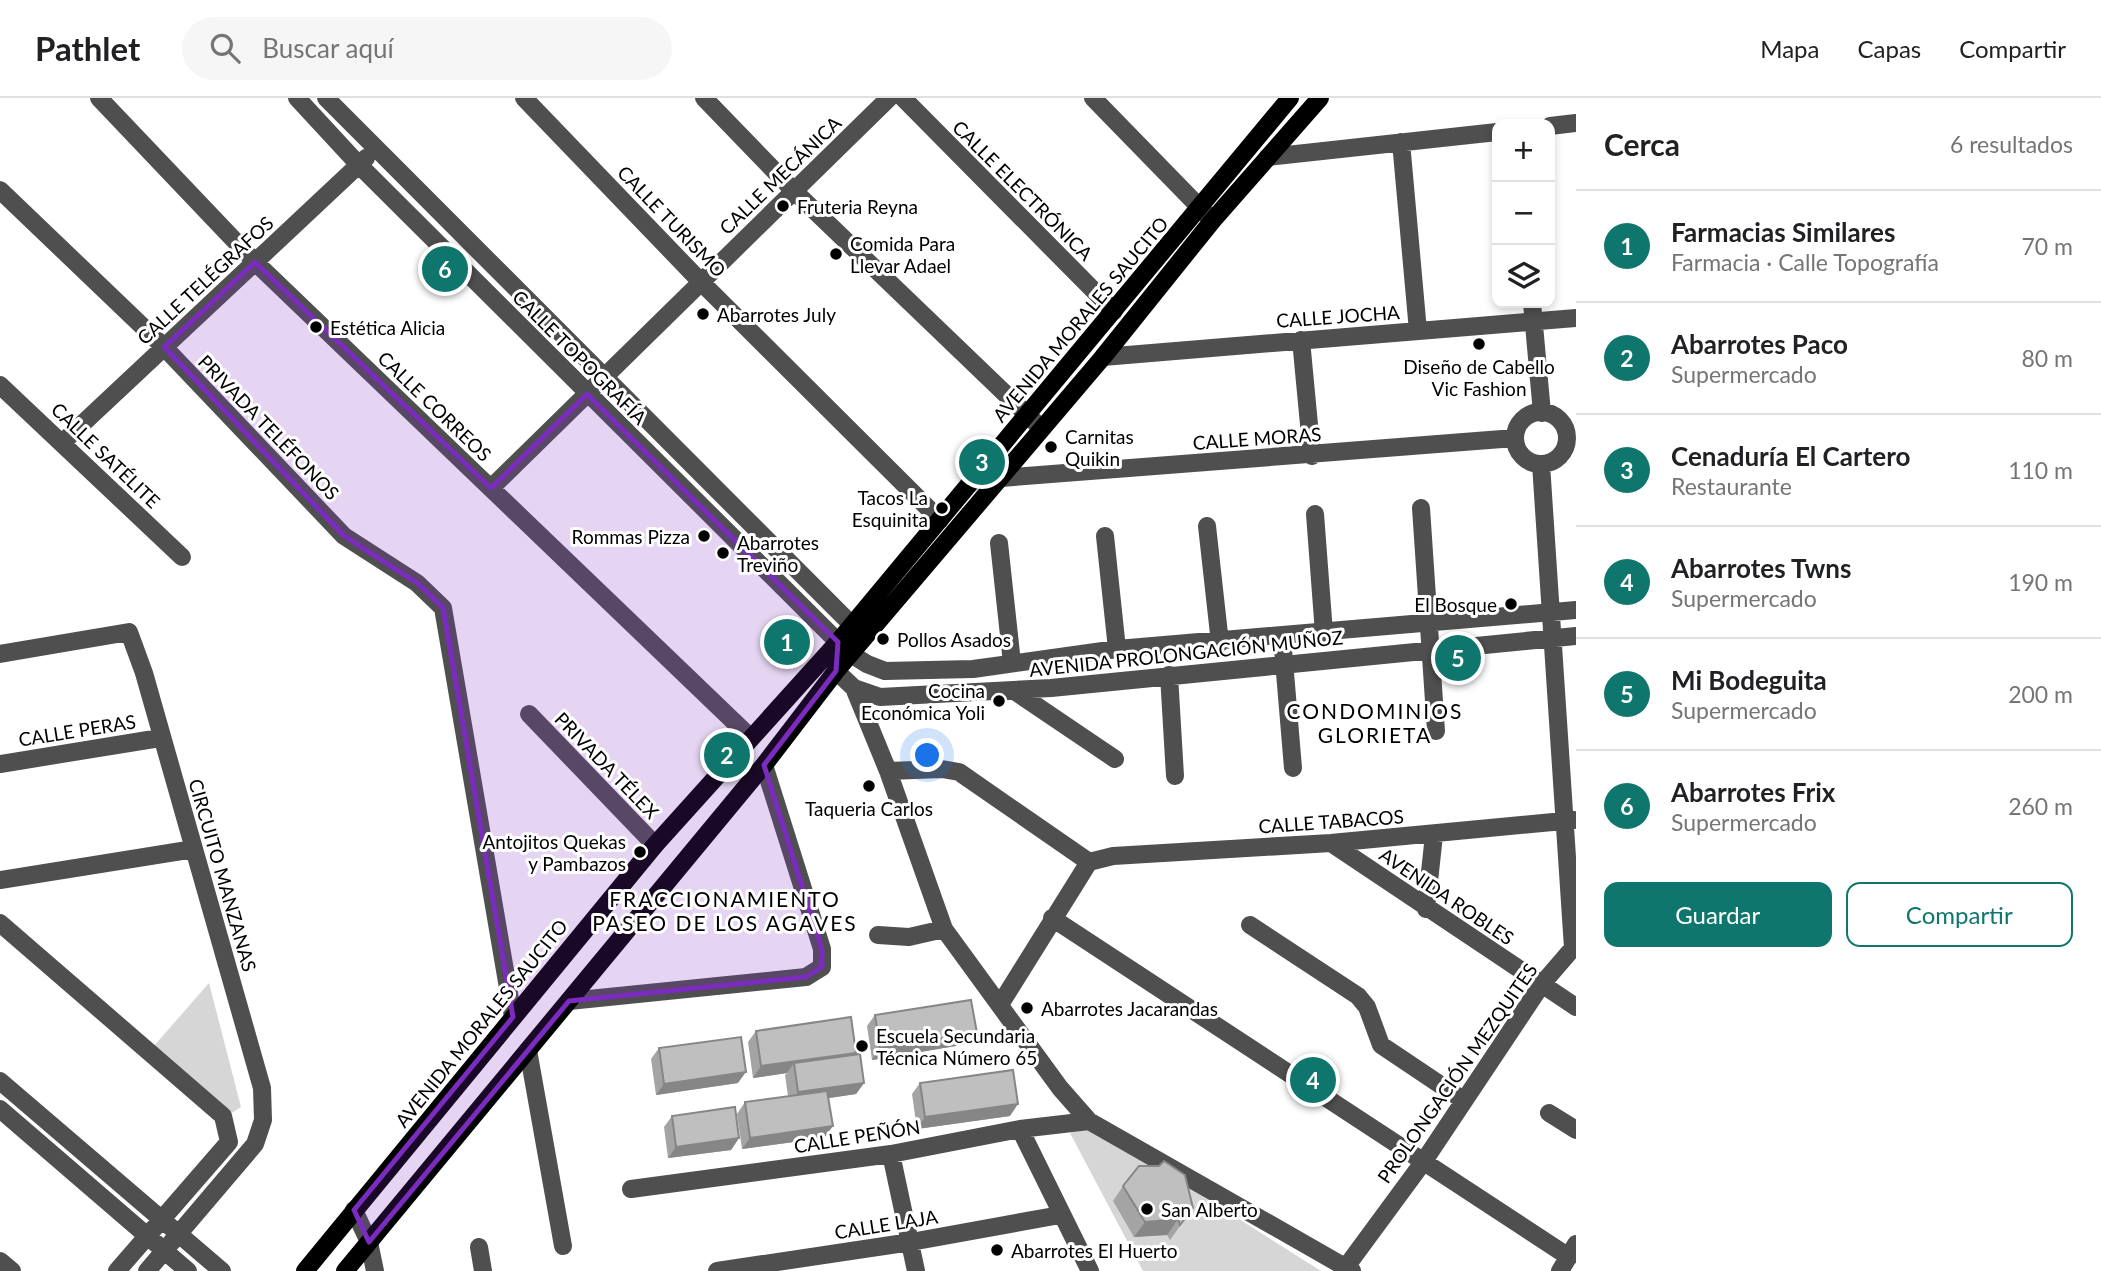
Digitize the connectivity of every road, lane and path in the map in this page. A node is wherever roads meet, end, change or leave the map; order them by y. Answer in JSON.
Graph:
{"nodes":[{"id":1,"x":99,"y":98,"type":"edge"},
{"id":2,"x":297,"y":98,"type":"edge"},
{"id":3,"x":326,"y":98,"type":"edge"},
{"id":4,"x":524,"y":98,"type":"edge"},
{"id":5,"x":704,"y":98,"type":"edge"},
{"id":6,"x":889,"y":98,"type":"edge"},
{"id":7,"x":903,"y":98,"type":"edge"},
{"id":8,"x":1093,"y":98,"type":"edge"},
{"id":9,"x":1290,"y":98,"type":"edge"},
{"id":10,"x":1320,"y":98,"type":"edge"},
{"id":11,"x":1576,"y":123,"type":"edge"},
{"id":12,"x":1555,"y":125,"type":"edge"},
{"id":13,"x":1492,"y":133,"type":"edge"},
{"id":14,"x":1401,"y":142,"type":"junction"},
{"id":15,"x":376,"y":148,"type":"junction"},
{"id":16,"x":1268,"y":157,"type":"junction"},
{"id":17,"x":359,"y":165,"type":"junction"},
{"id":18,"x":0,"y":190,"type":"edge"},
{"id":19,"x":793,"y":190,"type":"junction"},
{"id":20,"x":1207,"y":214,"type":"junction"},
{"id":21,"x":255,"y":262,"type":"junction"},
{"id":22,"x":701,"y":282,"type":"junction"},
{"id":23,"x":1533,"y":308,"type":"edge"},
{"id":24,"x":1114,"y":311,"type":"junction"},
{"id":25,"x":1576,"y":318,"type":"edge"},
{"id":26,"x":1534,"y":322,"type":"junction"},
{"id":27,"x":1418,"y":331,"type":"junction"},
{"id":28,"x":1301,"y":340,"type":"junction"},
{"id":29,"x":164,"y":347,"type":"junction"},
{"id":30,"x":1103,"y":357,"type":"junction"},
{"id":31,"x":605,"y":376,"type":"junction"},
{"id":32,"x":0,"y":385,"type":"edge"},
{"id":33,"x":587,"y":394,"type":"junction"},
{"id":34,"x":1542,"y":412,"type":"junction"},
{"id":35,"x":1028,"y":415,"type":"junction"},
{"id":36,"x":1041,"y":428,"type":"junction"},
{"id":37,"x":1571,"y":434,"type":"edge"},
{"id":38,"x":1514,"y":438,"type":"junction"},
{"id":39,"x":63,"y":442,"type":"junction"},
{"id":40,"x":1312,"y":456,"type":"junction"},
{"id":41,"x":1541,"y":464,"type":"junction"},
{"id":42,"x":1002,"y":478,"type":"junction"},
{"id":43,"x":491,"y":488,"type":"junction"},
{"id":44,"x":1421,"y":508,"type":"dead end"},
{"id":45,"x":1315,"y":514,"type":"dead end"},
{"id":46,"x":940,"y":520,"type":"junction"},
{"id":47,"x":1207,"y":526,"type":"dead end"},
{"id":48,"x":1105,"y":536,"type":"dead end"},
{"id":49,"x":999,"y":543,"type":"dead end"},
{"id":50,"x":182,"y":557,"type":"dead end"},
{"id":51,"x":1576,"y":610,"type":"edge"},
{"id":52,"x":1550,"y":612,"type":"junction"},
{"id":53,"x":852,"y":625,"type":"junction"},
{"id":54,"x":1430,"y":625,"type":"junction"},
{"id":55,"x":1324,"y":633,"type":"junction"},
{"id":56,"x":1576,"y":636,"type":"edge"},
{"id":57,"x":1282,"y":637,"type":"junction"},
{"id":58,"x":1555,"y":638,"type":"junction"},
{"id":59,"x":1220,"y":643,"type":"junction"},
{"id":60,"x":845,"y":648,"type":"junction"},
{"id":61,"x":1116,"y":649,"type":"junction"},
{"id":62,"x":1431,"y":650,"type":"junction"},
{"id":63,"x":0,"y":654,"type":"edge"},
{"id":64,"x":1051,"y":658,"type":"junction"},
{"id":65,"x":1012,"y":663,"type":"junction"},
{"id":66,"x":1285,"y":664,"type":"junction"},
{"id":67,"x":836,"y":671,"type":"junction"},
{"id":68,"x":1169,"y":675,"type":"junction"},
{"id":69,"x":854,"y":688,"type":"junction"},
{"id":70,"x":1051,"y":688,"type":"junction"},
{"id":71,"x":1013,"y":690,"type":"junction"},
{"id":72,"x":529,"y":714,"type":"dead end"},
{"id":73,"x":1436,"y":731,"type":"dead end"},
{"id":74,"x":750,"y":737,"type":"junction"},
{"id":75,"x":160,"y":738,"type":"junction"},
{"id":76,"x":1115,"y":759,"type":"dead end"},
{"id":77,"x":0,"y":764,"type":"edge"},
{"id":78,"x":764,"y":765,"type":"junction"},
{"id":79,"x":1293,"y":768,"type":"dead end"},
{"id":80,"x":888,"y":771,"type":"junction"},
{"id":81,"x":1175,"y":776,"type":"dead end"},
{"id":82,"x":1570,"y":821,"type":"edge"},
{"id":83,"x":1434,"y":835,"type":"junction"},
{"id":84,"x":1331,"y":843,"type":"junction"},
{"id":85,"x":655,"y":845,"type":"junction"},
{"id":86,"x":194,"y":849,"type":"junction"},
{"id":87,"x":1089,"y":862,"type":"junction"},
{"id":88,"x":0,"y":880,"type":"edge"},
{"id":89,"x":1426,"y":909,"type":"junction"},
{"id":90,"x":1052,"y":918,"type":"junction"},
{"id":91,"x":0,"y":923,"type":"edge"},
{"id":92,"x":1251,"y":925,"type":"dead end"},
{"id":93,"x":944,"y":929,"type":"junction"},
{"id":94,"x":878,"y":935,"type":"dead end"},
{"id":95,"x":1575,"y":948,"type":"edge"},
{"id":96,"x":1542,"y":984,"type":"junction"},
{"id":97,"x":569,"y":1001,"type":"junction"},
{"id":98,"x":1001,"y":1003,"type":"junction"},
{"id":99,"x":1576,"y":1007,"type":"edge"},
{"id":100,"x":513,"y":1017,"type":"junction"},
{"id":101,"x":528,"y":1050,"type":"junction"},
{"id":102,"x":0,"y":1081,"type":"edge"},
{"id":103,"x":1463,"y":1100,"type":"junction"},
{"id":104,"x":25,"y":1102,"type":"junction"},
{"id":105,"x":1549,"y":1113,"type":"dead end"},
{"id":106,"x":6,"y":1114,"type":"edge"},
{"id":107,"x":1089,"y":1121,"type":"junction"},
{"id":108,"x":1020,"y":1129,"type":"junction"},
{"id":109,"x":1576,"y":1130,"type":"edge"},
{"id":110,"x":891,"y":1154,"type":"junction"},
{"id":111,"x":1424,"y":1161,"type":"junction"},
{"id":112,"x":631,"y":1189,"type":"dead end"},
{"id":113,"x":354,"y":1210,"type":"junction"},
{"id":114,"x":1060,"y":1215,"type":"junction"},
{"id":115,"x":161,"y":1219,"type":"junction"},
{"id":116,"x":178,"y":1233,"type":"junction"},
{"id":117,"x":146,"y":1235,"type":"junction"},
{"id":118,"x":369,"y":1242,"type":"junction"},
{"id":119,"x":911,"y":1242,"type":"junction"},
{"id":120,"x":563,"y":1246,"type":"dead end"},
{"id":121,"x":479,"y":1247,"type":"dead end"},
{"id":122,"x":164,"y":1251,"type":"junction"},
{"id":123,"x":1568,"y":1257,"type":"edge"},
{"id":124,"x":0,"y":1261,"type":"edge"},
{"id":125,"x":1347,"y":1270,"type":"edge"},
{"id":126,"x":12,"y":1271,"type":"edge"},
{"id":127,"x":117,"y":1271,"type":"edge"},
{"id":128,"x":147,"y":1271,"type":"edge"},
{"id":129,"x":188,"y":1271,"type":"edge"},
{"id":130,"x":222,"y":1271,"type":"edge"},
{"id":131,"x":304,"y":1271,"type":"edge"},
{"id":132,"x":345,"y":1271,"type":"edge"},
{"id":133,"x":375,"y":1271,"type":"edge"},
{"id":134,"x":482,"y":1271,"type":"edge"},
{"id":135,"x":717,"y":1271,"type":"edge"},
{"id":136,"x":916,"y":1271,"type":"edge"},
{"id":137,"x":1090,"y":1271,"type":"edge"}],
"edges":[{"from":1,"to":21,"type":"street","name":"CALLE CORREOS"},
{"from":2,"to":17,"type":"street","name":"CALLE TOPOGRAFÍA"},
{"from":3,"to":15,"type":"street","name":"CALLE TOPOGRAFÍA"},
{"from":4,"to":22,"type":"street","name":"CALLE TURISMO"},
{"from":5,"to":19,"type":"street"},
{"from":6,"to":19,"type":"street","name":"CALLE MECÁNICA"},
{"from":7,"to":24,"type":"street","name":"CALLE ELECTRÓNICA"},
{"from":8,"to":20,"type":"street"},
{"from":9,"to":20,"type":"main road","name":"AVENIDA MORALES SAUCITO"},
{"from":10,"to":16,"type":"main road","name":"AVENIDA MORALES SAUCITO"},
{"from":11,"to":12,"type":"street"},
{"from":13,"to":14,"type":"street"},
{"from":14,"to":16,"type":"street"},
{"from":14,"to":27,"type":"street"},
{"from":15,"to":17,"type":"street","name":"CALLE TELÉGRAFOS"},
{"from":15,"to":31,"type":"street","name":"CALLE TOPOGRAFÍA"},
{"from":16,"to":20,"type":"main road","name":"AVENIDA MORALES SAUCITO"},
{"from":17,"to":21,"type":"street","name":"CALLE TELÉGRAFOS"},
{"from":17,"to":33,"type":"street","name":"CALLE TOPOGRAFÍA"},
{"from":18,"to":29,"type":"street","name":"PRIVADA TELÉFONOS"},
{"from":19,"to":22,"type":"street","name":"CALLE MECÁNICA"},
{"from":19,"to":35,"type":"street"},
{"from":20,"to":24,"type":"main road","name":"AVENIDA MORALES SAUCITO"},
{"from":20,"to":30,"type":"main road","name":"AVENIDA MORALES SAUCITO"},
{"from":21,"to":29,"type":"street","name":"CALLE TELÉGRAFOS"},
{"from":21,"to":43,"type":"street","name":"CALLE CORREOS"},
{"from":22,"to":31,"type":"street","name":"CALLE MECÁNICA"},
{"from":22,"to":46,"type":"street","name":"CALLE TURISMO"},
{"from":23,"to":26,"type":"street"},
{"from":24,"to":35,"type":"main road","name":"AVENIDA MORALES SAUCITO"},
{"from":25,"to":26,"type":"street","name":"CALLE JOCHA"},
{"from":26,"to":27,"type":"street","name":"CALLE JOCHA"},
{"from":26,"to":34,"type":"street"},
{"from":27,"to":28,"type":"street","name":"CALLE JOCHA"},
{"from":28,"to":30,"type":"street","name":"CALLE JOCHA"},
{"from":28,"to":40,"type":"street"},
{"from":29,"to":39,"type":"street","name":"CALLE TELÉGRAFOS"},
{"from":29,"to":100,"type":"street","name":"PRIVADA TELÉFONOS"},
{"from":30,"to":36,"type":"main road","name":"AVENIDA MORALES SAUCITO"},
{"from":31,"to":33,"type":"street","name":"CALLE MECÁNICA"},
{"from":31,"to":53,"type":"street","name":"CALLE TOPOGRAFÍA"},
{"from":32,"to":39,"type":"street","name":"CALLE SATÉLITE"},
{"from":33,"to":43,"type":"street","name":"CALLE MECÁNICA"},
{"from":33,"to":60,"type":"street","name":"CALLE TOPOGRAFÍA"},
{"from":34,"to":37,"type":"street"},
{"from":34,"to":38,"type":"street"},
{"from":35,"to":36,"type":"street"},
{"from":35,"to":46,"type":"main road","name":"AVENIDA MORALES SAUCITO"},
{"from":36,"to":42,"type":"main road","name":"AVENIDA MORALES SAUCITO"},
{"from":37,"to":41,"type":"street"},
{"from":38,"to":40,"type":"street","name":"CALLE MORAS"},
{"from":38,"to":41,"type":"street"},
{"from":39,"to":50,"type":"street","name":"CALLE SATÉLITE"},
{"from":40,"to":42,"type":"street","name":"CALLE MORAS"},
{"from":41,"to":52,"type":"street","name":"PROLONGACIÓN MEZQUITES"},
{"from":42,"to":60,"type":"main road","name":"AVENIDA MORALES SAUCITO"},
{"from":43,"to":74,"type":"street","name":"CALLE CORREOS"},
{"from":44,"to":54,"type":"street"},
{"from":45,"to":55,"type":"street"},
{"from":46,"to":53,"type":"main road","name":"AVENIDA MORALES SAUCITO"},
{"from":47,"to":59,"type":"street"},
{"from":48,"to":61,"type":"street"},
{"from":49,"to":65,"type":"street"},
{"from":51,"to":52,"type":"street","name":"AVENIDA PROLONGACIÓN MUÑOZ"},
{"from":52,"to":54,"type":"street","name":"AVENIDA PROLONGACIÓN MUÑOZ"},
{"from":52,"to":58,"type":"street","name":"PROLONGACIÓN MEZQUITES"},
{"from":53,"to":60,"type":"main road","name":"AVENIDA MORALES SAUCITO"},
{"from":54,"to":55,"type":"street","name":"AVENIDA PROLONGACIÓN MUÑOZ"},
{"from":54,"to":62,"type":"street"},
{"from":55,"to":57,"type":"street","name":"AVENIDA PROLONGACIÓN MUÑOZ"},
{"from":56,"to":58,"type":"street","name":"AVENIDA PROLONGACIÓN MUÑOZ"},
{"from":57,"to":59,"type":"street","name":"AVENIDA PROLONGACIÓN MUÑOZ"},
{"from":57,"to":66,"type":"street"},
{"from":58,"to":62,"type":"street","name":"AVENIDA PROLONGACIÓN MUÑOZ"},
{"from":58,"to":82,"type":"street","name":"PROLONGACIÓN MEZQUITES"},
{"from":59,"to":61,"type":"street","name":"AVENIDA PROLONGACIÓN MUÑOZ"},
{"from":60,"to":65,"type":"street","name":"AVENIDA PROLONGACIÓN MUÑOZ"},
{"from":60,"to":67,"type":"main road","name":"AVENIDA MORALES SAUCITO"},
{"from":60,"to":74,"type":"main road","name":"AVENIDA MORALES SAUCITO"},
{"from":61,"to":64,"type":"street","name":"AVENIDA PROLONGACIÓN MUÑOZ"},
{"from":62,"to":66,"type":"street","name":"AVENIDA PROLONGACIÓN MUÑOZ"},
{"from":62,"to":73,"type":"street"},
{"from":63,"to":75,"type":"street","name":"CIRCUITO MANZANAS"},
{"from":64,"to":65,"type":"street","name":"AVENIDA PROLONGACIÓN MUÑOZ"},
{"from":64,"to":70,"type":"street"},
{"from":66,"to":68,"type":"street","name":"AVENIDA PROLONGACIÓN MUÑOZ"},
{"from":66,"to":79,"type":"street"},
{"from":67,"to":69,"type":"street","name":"AVENIDA PROLONGACIÓN MUÑOZ"},
{"from":67,"to":78,"type":"main road","name":"AVENIDA MORALES SAUCITO"},
{"from":68,"to":70,"type":"street","name":"AVENIDA PROLONGACIÓN MUÑOZ"},
{"from":68,"to":81,"type":"street"},
{"from":69,"to":71,"type":"street","name":"AVENIDA PROLONGACIÓN MUÑOZ"},
{"from":69,"to":80,"type":"street"},
{"from":70,"to":71,"type":"street","name":"AVENIDA PROLONGACIÓN MUÑOZ"},
{"from":71,"to":76,"type":"street"},
{"from":72,"to":85,"type":"street","name":"PRIVADA TÉLEX"},
{"from":74,"to":85,"type":"main road","name":"AVENIDA MORALES SAUCITO"},
{"from":75,"to":77,"type":"street","name":"CALLE PERAS"},
{"from":75,"to":86,"type":"street","name":"CIRCUITO MANZANAS"},
{"from":78,"to":97,"type":"main road","name":"AVENIDA MORALES SAUCITO"},
{"from":78,"to":97,"type":"street"},
{"from":80,"to":87,"type":"street"},
{"from":80,"to":93,"type":"street"},
{"from":82,"to":83,"type":"street","name":"CALLE TABACOS"},
{"from":82,"to":95,"type":"street","name":"PROLONGACIÓN MEZQUITES"},
{"from":83,"to":84,"type":"street","name":"CALLE TABACOS"},
{"from":83,"to":89,"type":"street"},
{"from":84,"to":87,"type":"street","name":"CALLE TABACOS"},
{"from":84,"to":89,"type":"street","name":"AVENIDA ROBLES"},
{"from":85,"to":100,"type":"main road","name":"AVENIDA MORALES SAUCITO"},
{"from":86,"to":88,"type":"street"},
{"from":86,"to":116,"type":"street","name":"CIRCUITO MANZANAS"},
{"from":87,"to":90,"type":"street"},
{"from":89,"to":96,"type":"street","name":"AVENIDA ROBLES"},
{"from":90,"to":98,"type":"street"},
{"from":90,"to":111,"type":"street"},
{"from":91,"to":115,"type":"street"},
{"from":92,"to":103,"type":"street"},
{"from":93,"to":94,"type":"street"},
{"from":93,"to":98,"type":"street"},
{"from":95,"to":96,"type":"street","name":"PROLONGACIÓN MEZQUITES"},
{"from":96,"to":99,"type":"street","name":"AVENIDA ROBLES"},
{"from":96,"to":103,"type":"street","name":"PROLONGACIÓN MEZQUITES"},
{"from":97,"to":101,"type":"main road","name":"AVENIDA MORALES SAUCITO"},
{"from":98,"to":107,"type":"street"},
{"from":100,"to":113,"type":"main road","name":"AVENIDA MORALES SAUCITO"},
{"from":101,"to":118,"type":"main road","name":"AVENIDA MORALES SAUCITO"},
{"from":101,"to":120,"type":"street"},
{"from":102,"to":104,"type":"street"},
{"from":103,"to":111,"type":"street","name":"PROLONGACIÓN MEZQUITES"},
{"from":104,"to":106,"type":"street"},
{"from":104,"to":115,"type":"street"},
{"from":105,"to":109,"type":"street"},
{"from":106,"to":117,"type":"street"},
{"from":107,"to":108,"type":"street","name":"CALLE PEÑÓN"},
{"from":107,"to":125,"type":"street"},
{"from":108,"to":110,"type":"street","name":"CALLE PEÑÓN"},
{"from":108,"to":114,"type":"street"},
{"from":110,"to":112,"type":"street","name":"CALLE PEÑÓN"},
{"from":110,"to":119,"type":"street"},
{"from":111,"to":123,"type":"street"},
{"from":111,"to":125,"type":"street","name":"PROLONGACIÓN MEZQUITES"},
{"from":113,"to":118,"type":"street"},
{"from":113,"to":131,"type":"main road","name":"AVENIDA MORALES SAUCITO"},
{"from":114,"to":119,"type":"street","name":"CALLE LAJA"},
{"from":114,"to":137,"type":"street"},
{"from":115,"to":116,"type":"street"},
{"from":115,"to":117,"type":"street"},
{"from":116,"to":122,"type":"street","name":"CIRCUITO MANZANAS"},
{"from":116,"to":130,"type":"street"},
{"from":117,"to":122,"type":"street"},
{"from":117,"to":127,"type":"street"},
{"from":118,"to":132,"type":"main road","name":"AVENIDA MORALES SAUCITO"},
{"from":118,"to":133,"type":"street"},
{"from":119,"to":135,"type":"street","name":"CALLE LAJA"},
{"from":119,"to":136,"type":"street"},
{"from":121,"to":134,"type":"street"},
{"from":122,"to":128,"type":"street","name":"CIRCUITO MANZANAS"},
{"from":122,"to":129,"type":"street"},
{"from":124,"to":126,"type":"street"}]}
